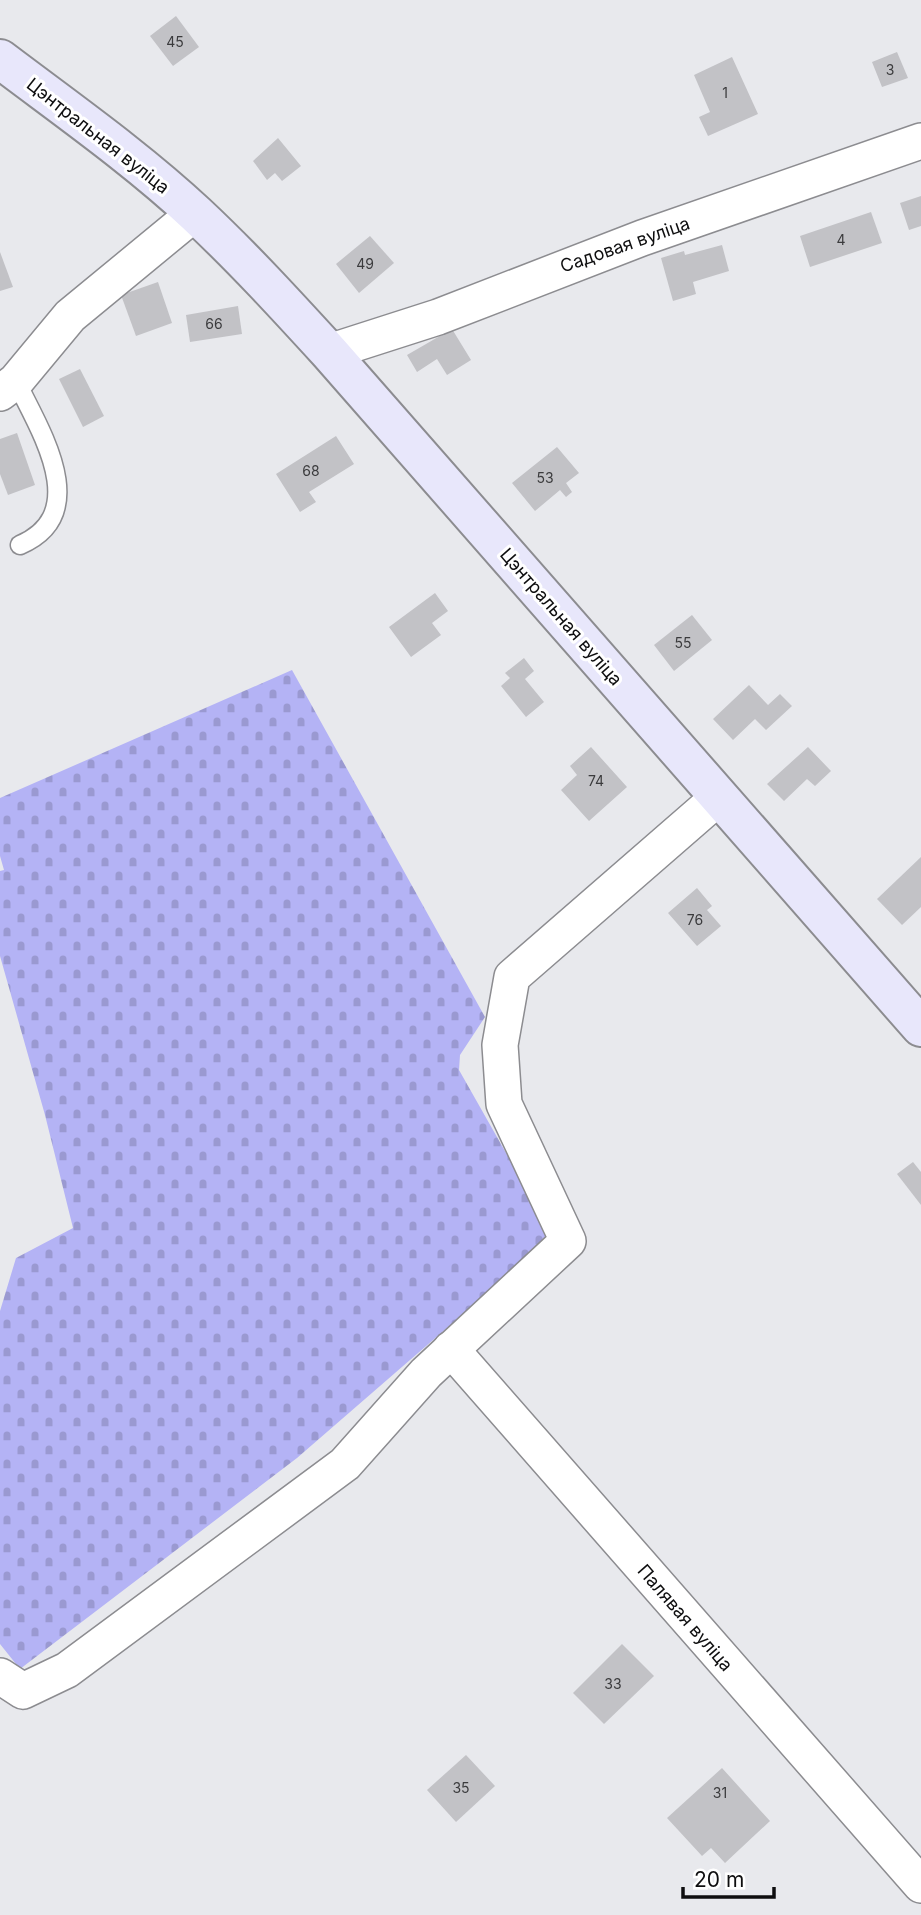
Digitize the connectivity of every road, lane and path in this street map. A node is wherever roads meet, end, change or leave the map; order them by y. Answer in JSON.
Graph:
{"nodes":[{"id":1,"x":0,"y":59,"type":"edge"},
{"id":2,"x":921,"y":141,"type":"edge"},
{"id":3,"x":195,"y":213,"type":"junction"},
{"id":4,"x":329,"y":352,"type":"junction"},
{"id":5,"x":8,"y":387,"type":"edge"},
{"id":6,"x":20,"y":545,"type":"dead end"},
{"id":7,"x":719,"y":797,"type":"junction"},
{"id":8,"x":921,"y":1027,"type":"edge"},
{"id":9,"x":451,"y":1349,"type":"junction"},
{"id":10,"x":0,"y":1676,"type":"edge"},
{"id":11,"x":921,"y":1885,"type":"edge"}],
"edges":[{"from":1,"to":3,"type":"street","name":"Цэнтральная вуліца"},
{"from":2,"to":4,"type":"street","name":"Садовая вуліца"},
{"from":3,"to":4,"type":"street","name":"Цэнтральная вуліца"},
{"from":3,"to":5,"type":"street"},
{"from":4,"to":7,"type":"street","name":"Цэнтральная вуліца"},
{"from":5,"to":6,"type":"lane"},
{"from":7,"to":8,"type":"street","name":"Цэнтральная вуліца"},
{"from":7,"to":9,"type":"street"},
{"from":9,"to":10,"type":"street"},
{"from":9,"to":11,"type":"street","name":"Палявая вуліца"}]}
